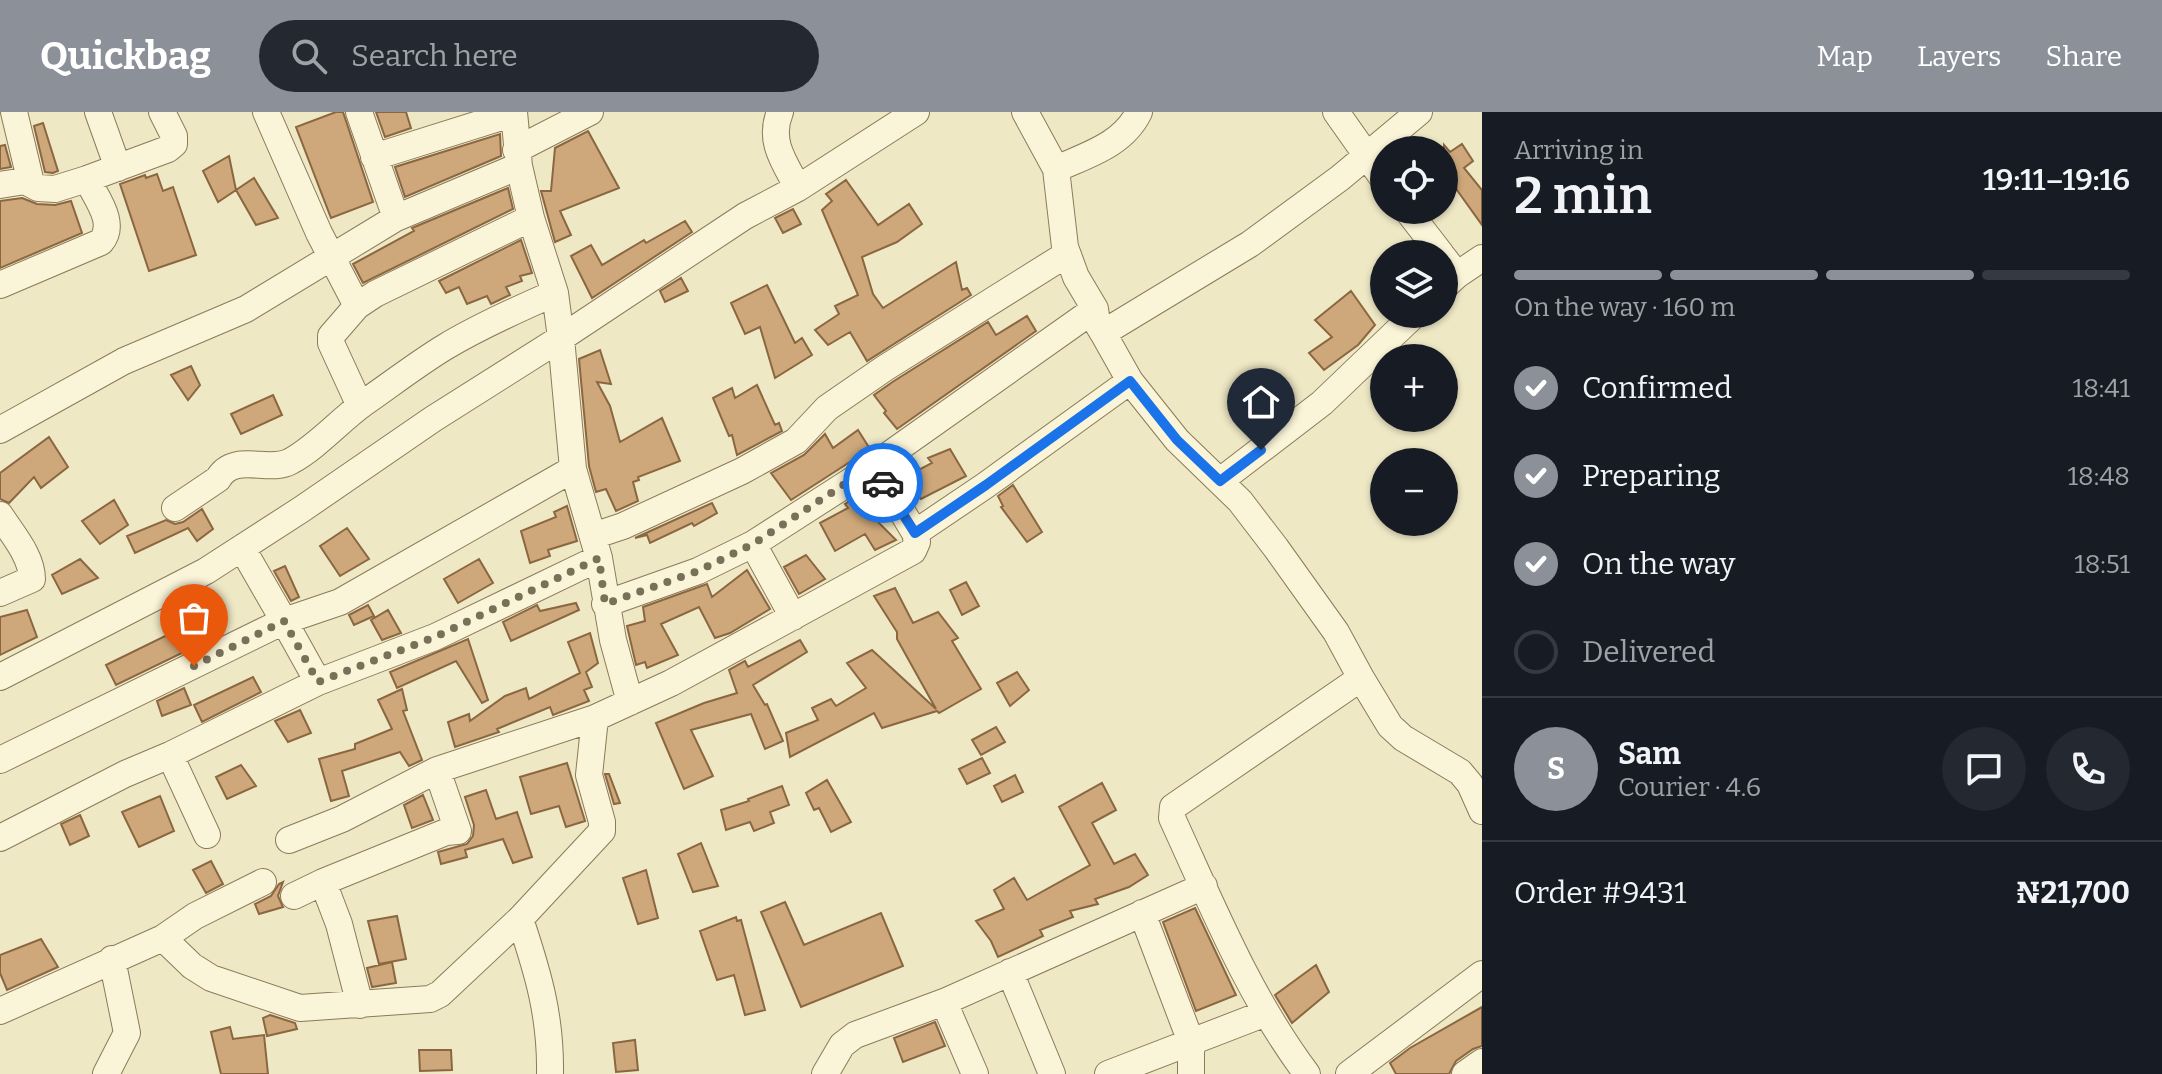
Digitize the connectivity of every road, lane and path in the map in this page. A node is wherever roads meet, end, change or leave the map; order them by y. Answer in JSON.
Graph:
{"nodes":[{"id":1,"x":14,"y":112,"type":"edge"},
{"id":2,"x":98,"y":112,"type":"edge"},
{"id":3,"x":162,"y":112,"type":"edge"},
{"id":4,"x":359,"y":112,"type":"edge"},
{"id":5,"x":514,"y":112,"type":"edge"},
{"id":6,"x":590,"y":112,"type":"edge"},
{"id":7,"x":780,"y":112,"type":"edge"},
{"id":8,"x":916,"y":112,"type":"edge"},
{"id":9,"x":1025,"y":112,"type":"edge"},
{"id":10,"x":1139,"y":112,"type":"edge"},
{"id":11,"x":1336,"y":112,"type":"edge"},
{"id":12,"x":1419,"y":112,"type":"edge"},
{"id":13,"x":273,"y":114,"type":"edge"},
{"id":14,"x":1365,"y":156,"type":"junction"},
{"id":15,"x":374,"y":157,"type":"junction"},
{"id":16,"x":518,"y":158,"type":"junction"},
{"id":17,"x":1370,"y":162,"type":"edge"},
{"id":18,"x":118,"y":168,"type":"junction"},
{"id":19,"x":1056,"y":169,"type":"junction"},
{"id":20,"x":87,"y":179,"type":"junction"},
{"id":21,"x":31,"y":183,"type":"junction"},
{"id":22,"x":0,"y":185,"type":"edge"},
{"id":23,"x":798,"y":188,"type":"junction"},
{"id":24,"x":396,"y":218,"type":"junction"},
{"id":25,"x":531,"y":218,"type":"junction"},
{"id":26,"x":1067,"y":254,"type":"junction"},
{"id":27,"x":330,"y":256,"type":"junction"},
{"id":28,"x":1482,"y":258,"type":"edge"},
{"id":29,"x":1458,"y":265,"type":"edge"},
{"id":30,"x":0,"y":285,"type":"edge"},
{"id":31,"x":555,"y":293,"type":"junction"},
{"id":32,"x":357,"y":306,"type":"junction"},
{"id":33,"x":1099,"y":321,"type":"junction"},
{"id":34,"x":1400,"y":328,"type":"edge"},
{"id":35,"x":561,"y":338,"type":"junction"},
{"id":36,"x":1130,"y":381,"type":"junction"},
{"id":37,"x":360,"y":406,"type":"junction"},
{"id":38,"x":0,"y":430,"type":"edge"},
{"id":39,"x":874,"y":465,"type":"junction"},
{"id":40,"x":573,"y":469,"type":"junction"},
{"id":41,"x":1220,"y":481,"type":"junction"},
{"id":42,"x":175,"y":508,"type":"dead end"},
{"id":43,"x":0,"y":515,"type":"edge"},
{"id":44,"x":915,"y":533,"type":"junction"},
{"id":45,"x":753,"y":544,"type":"junction"},
{"id":46,"x":596,"y":547,"type":"junction"},
{"id":47,"x":242,"y":548,"type":"junction"},
{"id":48,"x":0,"y":593,"type":"edge"},
{"id":49,"x":605,"y":604,"type":"junction"},
{"id":50,"x":793,"y":617,"type":"junction"},
{"id":51,"x":284,"y":621,"type":"junction"},
{"id":52,"x":0,"y":677,"type":"edge"},
{"id":53,"x":1361,"y":678,"type":"junction"},
{"id":54,"x":318,"y":682,"type":"junction"},
{"id":55,"x":630,"y":702,"type":"junction"},
{"id":56,"x":595,"y":718,"type":"junction"},
{"id":57,"x":170,"y":755,"type":"junction"},
{"id":58,"x":0,"y":760,"type":"edge"},
{"id":59,"x":437,"y":770,"type":"junction"},
{"id":60,"x":1482,"y":811,"type":"edge"},
{"id":61,"x":207,"y":835,"type":"dead end"},
{"id":62,"x":0,"y":838,"type":"edge"},
{"id":63,"x":289,"y":840,"type":"dead end"},
{"id":64,"x":263,"y":882,"type":"dead end"},
{"id":65,"x":323,"y":882,"type":"junction"},
{"id":66,"x":1204,"y":886,"type":"junction"},
{"id":67,"x":294,"y":896,"type":"dead end"},
{"id":68,"x":1142,"y":913,"type":"junction"},
{"id":69,"x":520,"y":919,"type":"junction"},
{"id":70,"x":163,"y":938,"type":"junction"},
{"id":71,"x":112,"y":959,"type":"junction"},
{"id":72,"x":1010,"y":972,"type":"junction"},
{"id":73,"x":1482,"y":974,"type":"edge"},
{"id":74,"x":944,"y":1002,"type":"junction"},
{"id":75,"x":360,"y":1005,"type":"junction"},
{"id":76,"x":0,"y":1011,"type":"edge"},
{"id":77,"x":1266,"y":1013,"type":"junction"},
{"id":78,"x":1191,"y":1042,"type":"junction"},
{"id":79,"x":1482,"y":1062,"type":"edge"},
{"id":80,"x":106,"y":1074,"type":"edge"},
{"id":81,"x":550,"y":1074,"type":"edge"},
{"id":82,"x":825,"y":1074,"type":"edge"},
{"id":83,"x":975,"y":1074,"type":"edge"},
{"id":84,"x":1052,"y":1074,"type":"edge"},
{"id":85,"x":1108,"y":1074,"type":"edge"},
{"id":86,"x":1191,"y":1074,"type":"edge"},
{"id":87,"x":1307,"y":1074,"type":"edge"},
{"id":88,"x":1349,"y":1074,"type":"edge"},
{"id":89,"x":1465,"y":1074,"type":"edge"}],
"edges":[{"from":1,"to":21,"type":"street"},
{"from":2,"to":18,"type":"street"},
{"from":3,"to":18,"type":"street"},
{"from":4,"to":15,"type":"street"},
{"from":5,"to":15,"type":"street"},
{"from":5,"to":16,"type":"street"},
{"from":6,"to":16,"type":"street"},
{"from":7,"to":23,"type":"street"},
{"from":8,"to":23,"type":"street"},
{"from":9,"to":19,"type":"street"},
{"from":10,"to":19,"type":"street"},
{"from":11,"to":14,"type":"street"},
{"from":12,"to":14,"type":"street"},
{"from":13,"to":27,"type":"street"},
{"from":14,"to":17,"type":"street"},
{"from":14,"to":33,"type":"street"},
{"from":15,"to":24,"type":"street"},
{"from":16,"to":24,"type":"street"},
{"from":16,"to":25,"type":"street"},
{"from":18,"to":20,"type":"street"},
{"from":19,"to":26,"type":"street"},
{"from":20,"to":21,"type":"street"},
{"from":20,"to":30,"type":"street"},
{"from":21,"to":22,"type":"street"},
{"from":23,"to":35,"type":"street"},
{"from":24,"to":27,"type":"street"},
{"from":25,"to":31,"type":"street"},
{"from":25,"to":32,"type":"street"},
{"from":26,"to":33,"type":"street"},
{"from":26,"to":46,"type":"street"},
{"from":27,"to":32,"type":"street"},
{"from":27,"to":38,"type":"street"},
{"from":28,"to":29,"type":"street"},
{"from":31,"to":35,"type":"street"},
{"from":31,"to":37,"type":"street"},
{"from":32,"to":37,"type":"street"},
{"from":33,"to":36,"type":"street"},
{"from":33,"to":39,"type":"street"},
{"from":34,"to":41,"type":"street"},
{"from":35,"to":40,"type":"street"},
{"from":35,"to":47,"type":"street"},
{"from":36,"to":41,"type":"street"},
{"from":36,"to":44,"type":"street"},
{"from":37,"to":42,"type":"street"},
{"from":39,"to":44,"type":"street"},
{"from":39,"to":45,"type":"street"},
{"from":40,"to":46,"type":"street"},
{"from":40,"to":51,"type":"street"},
{"from":41,"to":53,"type":"street"},
{"from":43,"to":48,"type":"street"},
{"from":44,"to":50,"type":"street"},
{"from":45,"to":49,"type":"street"},
{"from":45,"to":50,"type":"street"},
{"from":46,"to":49,"type":"street"},
{"from":46,"to":54,"type":"street"},
{"from":47,"to":51,"type":"street"},
{"from":47,"to":52,"type":"street"},
{"from":49,"to":55,"type":"street"},
{"from":50,"to":55,"type":"street"},
{"from":51,"to":54,"type":"street"},
{"from":51,"to":58,"type":"street"},
{"from":53,"to":60,"type":"street"},
{"from":53,"to":66,"type":"street"},
{"from":54,"to":57,"type":"street"},
{"from":55,"to":56,"type":"street"},
{"from":56,"to":59,"type":"street"},
{"from":56,"to":69,"type":"street"},
{"from":57,"to":61,"type":"street"},
{"from":57,"to":62,"type":"street"},
{"from":59,"to":63,"type":"street"},
{"from":59,"to":65,"type":"street"},
{"from":64,"to":70,"type":"street"},
{"from":65,"to":67,"type":"street"},
{"from":65,"to":75,"type":"street"},
{"from":66,"to":68,"type":"street"},
{"from":66,"to":77,"type":"street"},
{"from":68,"to":72,"type":"street"},
{"from":68,"to":78,"type":"street"},
{"from":69,"to":75,"type":"street"},
{"from":69,"to":81,"type":"street"},
{"from":70,"to":71,"type":"street"},
{"from":70,"to":75,"type":"street"},
{"from":71,"to":76,"type":"street"},
{"from":71,"to":80,"type":"street"},
{"from":72,"to":74,"type":"street"},
{"from":72,"to":84,"type":"street"},
{"from":73,"to":88,"type":"street"},
{"from":74,"to":82,"type":"street"},
{"from":74,"to":83,"type":"street"},
{"from":77,"to":78,"type":"street"},
{"from":77,"to":87,"type":"street"},
{"from":78,"to":85,"type":"street"},
{"from":78,"to":86,"type":"street"},
{"from":79,"to":89,"type":"street"}]}
